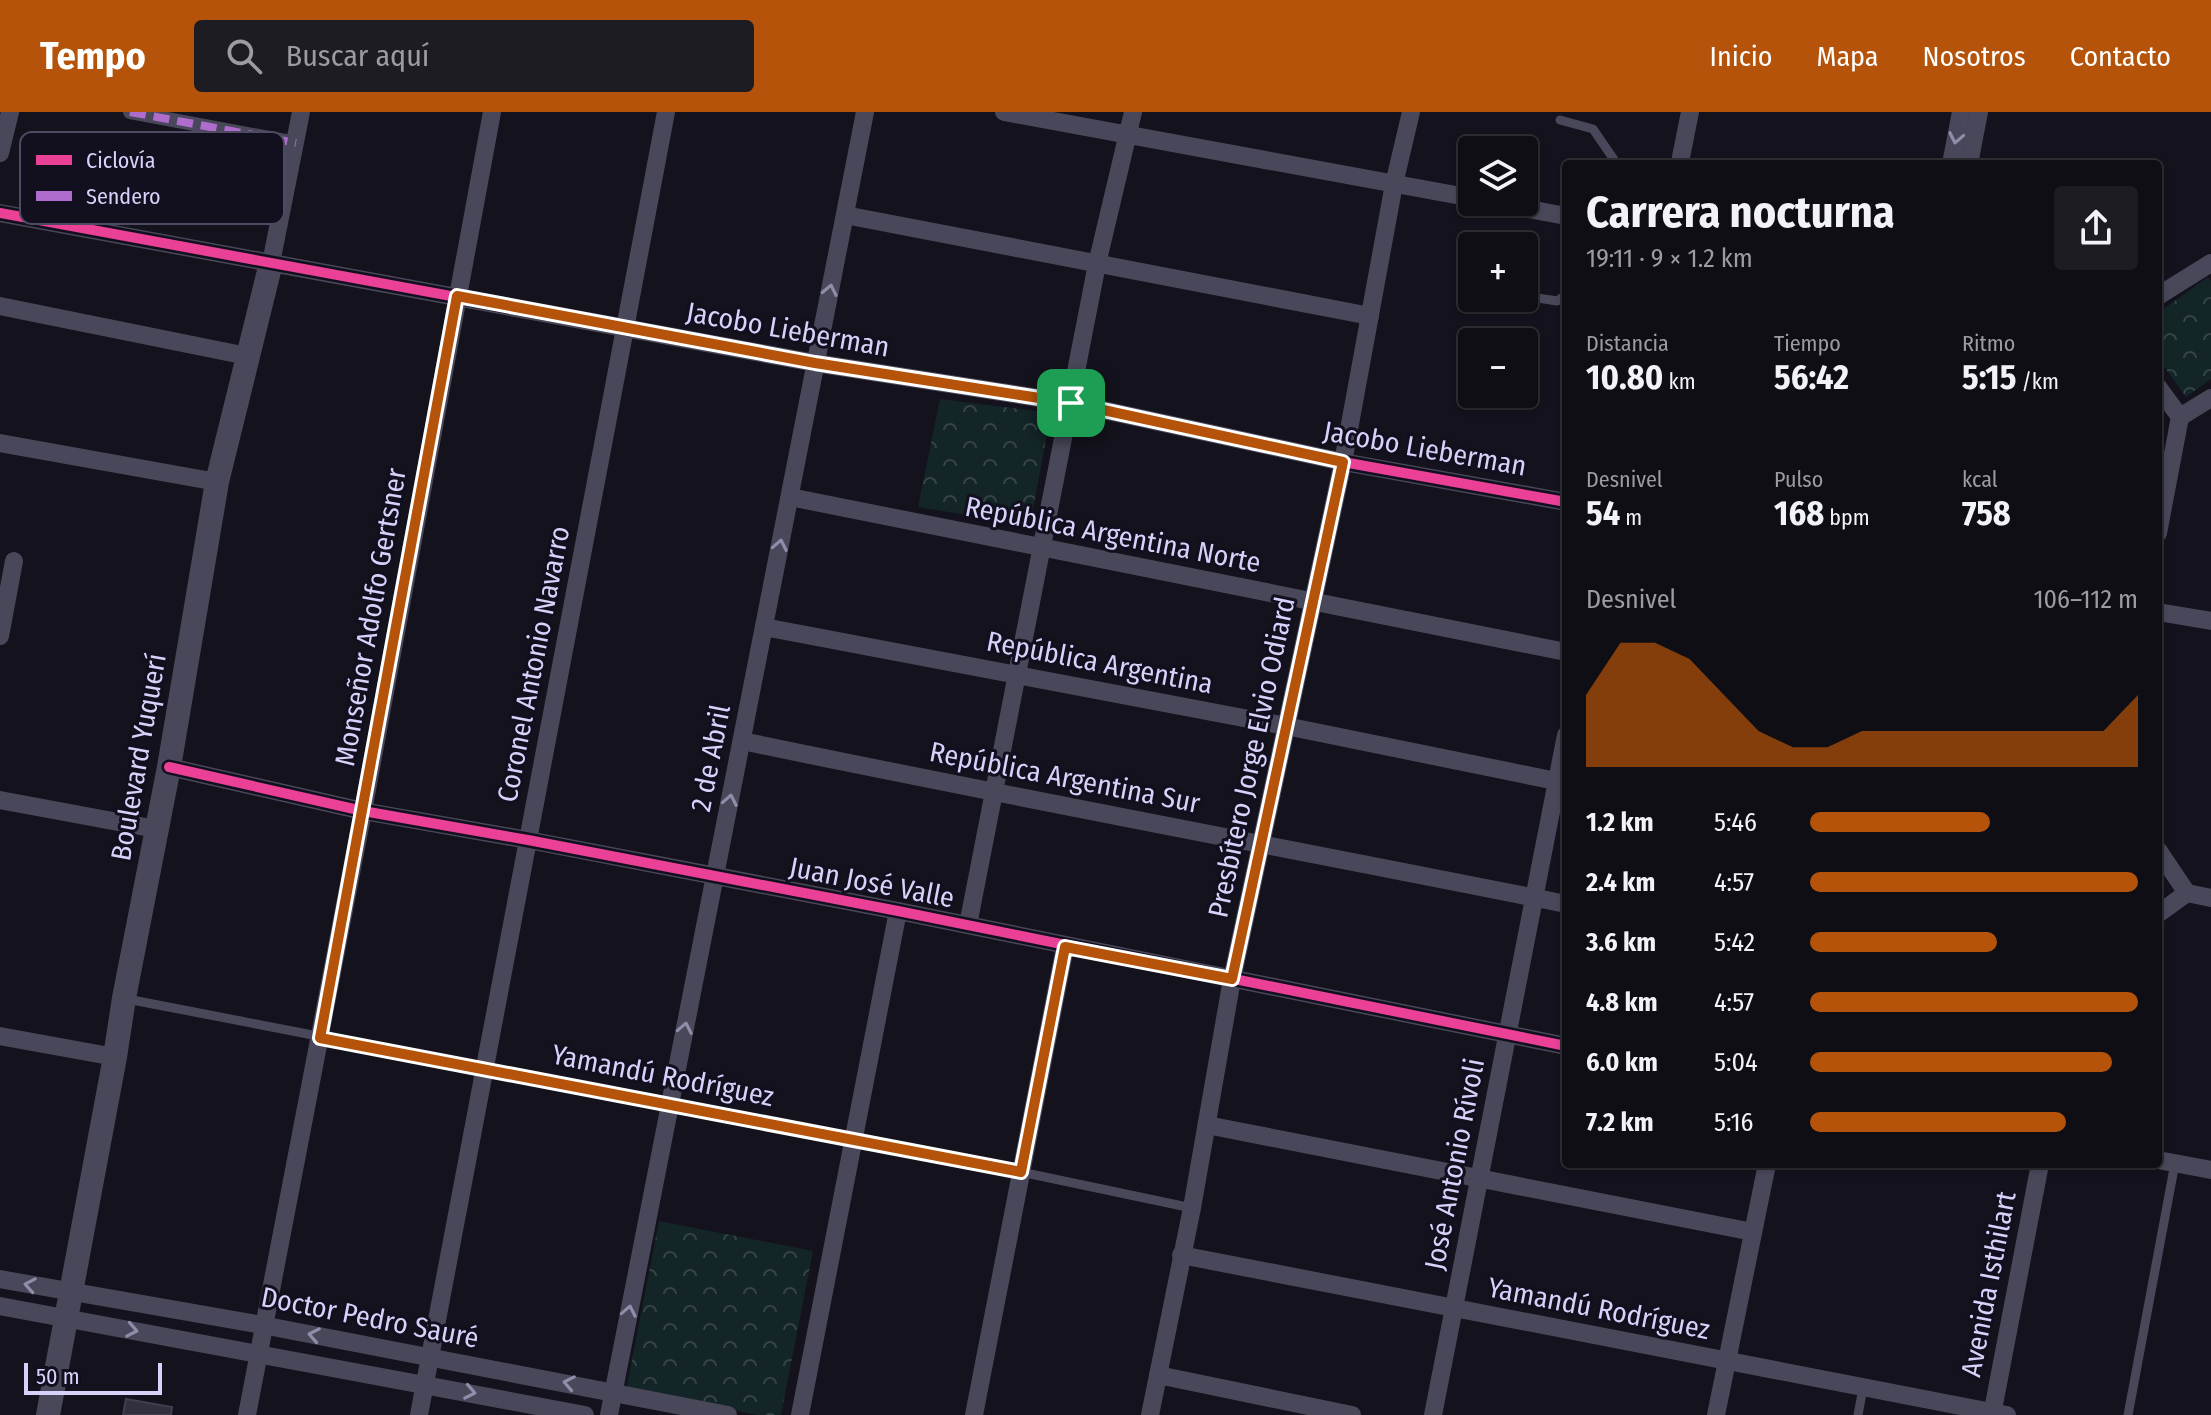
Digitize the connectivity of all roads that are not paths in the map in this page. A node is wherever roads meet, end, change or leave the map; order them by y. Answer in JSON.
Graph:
{"nodes":[{"id":1,"x":10,"y":112,"type":"edge"},
{"id":2,"x":130,"y":112,"type":"edge"},
{"id":3,"x":301,"y":112,"type":"edge"},
{"id":4,"x":492,"y":112,"type":"edge"},
{"id":5,"x":666,"y":112,"type":"edge"},
{"id":6,"x":865,"y":112,"type":"edge"},
{"id":7,"x":1004,"y":112,"type":"edge"},
{"id":8,"x":1133,"y":112,"type":"edge"},
{"id":9,"x":1411,"y":112,"type":"edge"},
{"id":10,"x":1690,"y":112,"type":"edge"},
{"id":11,"x":1961,"y":112,"type":"edge"},
{"id":12,"x":1979,"y":112,"type":"edge"},
{"id":13,"x":1560,"y":120,"type":"dead end"},
{"id":14,"x":237,"y":132,"type":"edge"},
{"id":15,"x":1128,"y":135,"type":"junction"},
{"id":16,"x":284,"y":141,"type":"edge"},
{"id":17,"x":296,"y":143,"type":"junction"},
{"id":18,"x":0,"y":153,"type":"edge"},
{"id":19,"x":1614,"y":160,"type":"edge"},
{"id":20,"x":1679,"y":160,"type":"edge"},
{"id":21,"x":1952,"y":160,"type":"edge"},
{"id":22,"x":1970,"y":160,"type":"edge"},
{"id":23,"x":1394,"y":184,"type":"junction"},
{"id":24,"x":1458,"y":195,"type":"edge"},
{"id":25,"x":284,"y":201,"type":"edge"},
{"id":26,"x":1538,"y":211,"type":"edge"},
{"id":27,"x":0,"y":213,"type":"edge"},
{"id":28,"x":845,"y":215,"type":"junction"},
{"id":29,"x":1562,"y":215,"type":"edge"},
{"id":30,"x":20,"y":217,"type":"edge"},
{"id":31,"x":60,"y":224,"type":"edge"},
{"id":32,"x":279,"y":224,"type":"edge"},
{"id":33,"x":271,"y":263,"type":"junction"},
{"id":34,"x":2211,"y":263,"type":"edge"},
{"id":35,"x":1097,"y":264,"type":"junction"},
{"id":36,"x":2162,"y":288,"type":"edge"},
{"id":37,"x":457,"y":296,"type":"junction"},
{"id":38,"x":1538,"y":298,"type":"edge"},
{"id":39,"x":1562,"y":298,"type":"edge"},
{"id":40,"x":0,"y":306,"type":"edge"},
{"id":41,"x":1370,"y":316,"type":"junction"},
{"id":42,"x":625,"y":328,"type":"junction"},
{"id":43,"x":247,"y":356,"type":"junction"},
{"id":44,"x":815,"y":363,"type":"junction"},
{"id":45,"x":2162,"y":392,"type":"edge"},
{"id":46,"x":2211,"y":398,"type":"edge"},
{"id":47,"x":1071,"y":403,"type":"junction"},
{"id":48,"x":2180,"y":417,"type":"junction"},
{"id":49,"x":0,"y":443,"type":"edge"},
{"id":50,"x":1343,"y":462,"type":"junction"},
{"id":51,"x":217,"y":482,"type":"junction"},
{"id":52,"x":790,"y":497,"type":"junction"},
{"id":53,"x":1562,"y":501,"type":"edge"},
{"id":54,"x":2162,"y":512,"type":"edge"},
{"id":55,"x":1041,"y":547,"type":"junction"},
{"id":56,"x":14,"y":561,"type":"dead end"},
{"id":57,"x":1314,"y":603,"type":"junction"},
{"id":58,"x":2162,"y":613,"type":"edge"},
{"id":59,"x":2211,"y":621,"type":"edge"},
{"id":60,"x":764,"y":627,"type":"junction"},
{"id":61,"x":0,"y":636,"type":"edge"},
{"id":62,"x":1562,"y":651,"type":"edge"},
{"id":63,"x":1016,"y":675,"type":"junction"},
{"id":64,"x":1286,"y":726,"type":"junction"},
{"id":65,"x":742,"y":741,"type":"junction"},
{"id":66,"x":169,"y":767,"type":"junction"},
{"id":67,"x":1562,"y":782,"type":"edge"},
{"id":68,"x":994,"y":793,"type":"junction"},
{"id":69,"x":0,"y":800,"type":"edge"},
{"id":70,"x":363,"y":811,"type":"junction"},
{"id":71,"x":156,"y":829,"type":"junction"},
{"id":72,"x":528,"y":840,"type":"junction"},
{"id":73,"x":1261,"y":842,"type":"junction"},
{"id":74,"x":2162,"y":856,"type":"edge"},
{"id":75,"x":715,"y":877,"type":"junction"},
{"id":76,"x":2187,"y":893,"type":"junction"},
{"id":77,"x":1536,"y":898,"type":"junction"},
{"id":78,"x":2211,"y":898,"type":"edge"},
{"id":79,"x":1562,"y":903,"type":"edge"},
{"id":80,"x":898,"y":911,"type":"junction"},
{"id":81,"x":2162,"y":911,"type":"edge"},
{"id":82,"x":968,"y":925,"type":"junction"},
{"id":83,"x":1065,"y":947,"type":"junction"},
{"id":84,"x":1232,"y":979,"type":"junction"},
{"id":85,"x":124,"y":998,"type":"junction"},
{"id":86,"x":1508,"y":1034,"type":"junction"},
{"id":87,"x":0,"y":1036,"type":"edge"},
{"id":88,"x":320,"y":1038,"type":"junction"},
{"id":89,"x":1562,"y":1045,"type":"edge"},
{"id":90,"x":115,"y":1057,"type":"junction"},
{"id":91,"x":484,"y":1070,"type":"junction"},
{"id":92,"x":670,"y":1105,"type":"junction"},
{"id":93,"x":1207,"y":1125,"type":"junction"},
{"id":94,"x":853,"y":1140,"type":"junction"},
{"id":95,"x":2167,"y":1161,"type":"edge"},
{"id":96,"x":1766,"y":1168,"type":"edge"},
{"id":97,"x":2039,"y":1168,"type":"edge"},
{"id":98,"x":2211,"y":1170,"type":"edge"},
{"id":99,"x":1021,"y":1172,"type":"junction"},
{"id":100,"x":1479,"y":1180,"type":"junction"},
{"id":101,"x":1192,"y":1208,"type":"junction"},
{"id":102,"x":1753,"y":1232,"type":"junction"},
{"id":103,"x":1181,"y":1255,"type":"junction"},
{"id":104,"x":0,"y":1279,"type":"edge"},
{"id":105,"x":72,"y":1292,"type":"junction"},
{"id":106,"x":0,"y":1306,"type":"edge"},
{"id":107,"x":1454,"y":1308,"type":"junction"},
{"id":108,"x":67,"y":1318,"type":"junction"},
{"id":109,"x":262,"y":1325,"type":"junction"},
{"id":110,"x":258,"y":1353,"type":"junction"},
{"id":111,"x":430,"y":1357,"type":"junction"},
{"id":112,"x":1727,"y":1361,"type":"junction"},
{"id":113,"x":1158,"y":1375,"type":"junction"},
{"id":114,"x":425,"y":1383,"type":"junction"},
{"id":115,"x":1863,"y":1388,"type":"junction"},
{"id":116,"x":614,"y":1392,"type":"junction"},
{"id":117,"x":1997,"y":1414,"type":"edge"},
{"id":118,"x":48,"y":1415,"type":"edge"},
{"id":119,"x":247,"y":1415,"type":"edge"},
{"id":120,"x":419,"y":1415,"type":"edge"},
{"id":121,"x":585,"y":1415,"type":"edge"},
{"id":122,"x":609,"y":1415,"type":"edge"},
{"id":123,"x":728,"y":1415,"type":"edge"},
{"id":124,"x":800,"y":1415,"type":"edge"},
{"id":125,"x":974,"y":1415,"type":"edge"},
{"id":126,"x":1150,"y":1415,"type":"edge"},
{"id":127,"x":1352,"y":1415,"type":"edge"},
{"id":128,"x":1433,"y":1415,"type":"edge"},
{"id":129,"x":1716,"y":1415,"type":"edge"},
{"id":130,"x":1858,"y":1415,"type":"edge"},
{"id":131,"x":2128,"y":1415,"type":"edge"}],
"edges":[{"from":1,"to":18,"type":"street"},
{"from":2,"to":14,"type":"street"},
{"from":3,"to":17,"type":"street","name":"Boulevard Yuquerí"},
{"from":4,"to":37,"type":"street","name":"Monseñor Adolfo Gertsner"},
{"from":5,"to":42,"type":"street","name":"Coronel Antonio Navarro"},
{"from":6,"to":28,"type":"street","name":"2 de Abril"},
{"from":7,"to":15,"type":"street"},
{"from":8,"to":15,"type":"street"},
{"from":9,"to":23,"type":"street","name":"Presbítero Jorge Elvio Odiard"},
{"from":10,"to":20,"type":"street"},
{"from":11,"to":21,"type":"street","one_way":true},
{"from":12,"to":22,"type":"street"},
{"from":13,"to":19,"type":"lane"},
{"from":15,"to":23,"type":"street"},
{"from":15,"to":35,"type":"street"},
{"from":16,"to":17,"type":"street"},
{"from":17,"to":25,"type":"street","name":"Boulevard Yuquerí"},
{"from":23,"to":24,"type":"street"},
{"from":23,"to":41,"type":"street","name":"Presbítero Jorge Elvio Odiard"},
{"from":26,"to":29,"type":"street"},
{"from":27,"to":30,"type":"street","name":"Jacobo Lieberman"},
{"from":28,"to":35,"type":"street"},
{"from":44,"to":28,"type":"street","name":"2 de Abril","one_way":true},
{"from":31,"to":33,"type":"street","name":"Jacobo Lieberman"},
{"from":32,"to":33,"type":"street","name":"Boulevard Yuquerí"},
{"from":33,"to":37,"type":"street","name":"Jacobo Lieberman"},
{"from":33,"to":43,"type":"street","name":"Boulevard Yuquerí"},
{"from":34,"to":36,"type":"street"},
{"from":35,"to":41,"type":"street"},
{"from":35,"to":47,"type":"street"},
{"from":37,"to":42,"type":"street","name":"Jacobo Lieberman"},
{"from":37,"to":70,"type":"street","name":"Monseñor Adolfo Gertsner"},
{"from":38,"to":39,"type":"lane"},
{"from":40,"to":43,"type":"street"},
{"from":41,"to":50,"type":"street","name":"Presbítero Jorge Elvio Odiard"},
{"from":42,"to":44,"type":"street","name":"Jacobo Lieberman"},
{"from":42,"to":72,"type":"street","name":"Coronel Antonio Navarro"},
{"from":43,"to":51,"type":"street","name":"Boulevard Yuquerí"},
{"from":44,"to":47,"type":"street","name":"Jacobo Lieberman"},
{"from":44,"to":52,"type":"street","name":"2 de Abril"},
{"from":45,"to":48,"type":"street"},
{"from":46,"to":48,"type":"street"},
{"from":47,"to":50,"type":"street","name":"Jacobo Lieberman"},
{"from":47,"to":55,"type":"street"},
{"from":48,"to":54,"type":"street"},
{"from":49,"to":51,"type":"street"},
{"from":50,"to":53,"type":"street","name":"Jacobo Lieberman"},
{"from":50,"to":57,"type":"street","name":"Presbítero Jorge Elvio Odiard"},
{"from":51,"to":66,"type":"street","name":"Boulevard Yuquerí"},
{"from":52,"to":55,"type":"street","name":"República Argentina Norte"},
{"from":60,"to":52,"type":"street","name":"2 de Abril","one_way":true},
{"from":55,"to":57,"type":"street","name":"República Argentina Norte"},
{"from":55,"to":63,"type":"street"},
{"from":56,"to":61,"type":"street"},
{"from":57,"to":62,"type":"street","name":"República Argentina Norte"},
{"from":57,"to":64,"type":"street","name":"Presbítero Jorge Elvio Odiard"},
{"from":58,"to":59,"type":"street"},
{"from":60,"to":63,"type":"street","name":"República Argentina"},
{"from":60,"to":65,"type":"street","name":"2 de Abril"},
{"from":63,"to":64,"type":"street","name":"República Argentina"},
{"from":63,"to":68,"type":"street"},
{"from":64,"to":67,"type":"street","name":"República Argentina"},
{"from":64,"to":73,"type":"street","name":"Presbítero Jorge Elvio Odiard"},
{"from":65,"to":68,"type":"street","name":"República Argentina Sur"},
{"from":75,"to":65,"type":"street","name":"2 de Abril","one_way":true},
{"from":66,"to":70,"type":"street","name":"Juan José Valle"},
{"from":66,"to":71,"type":"street","name":"Boulevard Yuquerí"},
{"from":67,"to":77,"type":"street","name":"José Antonio Rívoli"},
{"from":68,"to":73,"type":"street","name":"República Argentina Sur"},
{"from":68,"to":82,"type":"street"},
{"from":69,"to":71,"type":"street"},
{"from":70,"to":72,"type":"street","name":"Juan José Valle"},
{"from":70,"to":88,"type":"street","name":"Monseñor Adolfo Gertsner"},
{"from":71,"to":85,"type":"street","name":"Boulevard Yuquerí"},
{"from":72,"to":75,"type":"street","name":"Juan José Valle"},
{"from":72,"to":91,"type":"street","name":"Coronel Antonio Navarro"},
{"from":73,"to":77,"type":"street","name":"República Argentina Sur"},
{"from":73,"to":84,"type":"street","name":"Presbítero Jorge Elvio Odiard"},
{"from":74,"to":76,"type":"street"},
{"from":75,"to":80,"type":"street","name":"Juan José Valle"},
{"from":92,"to":75,"type":"street","name":"2 de Abril","one_way":true},
{"from":76,"to":78,"type":"street"},
{"from":76,"to":81,"type":"street"},
{"from":77,"to":79,"type":"street","name":"República Argentina Sur"},
{"from":77,"to":86,"type":"street","name":"José Antonio Rívoli"},
{"from":80,"to":82,"type":"street","name":"Juan José Valle"},
{"from":80,"to":94,"type":"street"},
{"from":82,"to":83,"type":"street","name":"Juan José Valle"},
{"from":83,"to":84,"type":"street","name":"Juan José Valle"},
{"from":83,"to":99,"type":"street"},
{"from":84,"to":86,"type":"street","name":"Juan José Valle"},
{"from":84,"to":93,"type":"street","name":"Presbítero Jorge Elvio Odiard"},
{"from":85,"to":88,"type":"lane","name":"Yamandú Rodríguez"},
{"from":85,"to":90,"type":"street","name":"Boulevard Yuquerí"},
{"from":86,"to":89,"type":"street","name":"Juan José Valle"},
{"from":86,"to":100,"type":"street","name":"José Antonio Rívoli"},
{"from":87,"to":90,"type":"street"},
{"from":88,"to":91,"type":"lane","name":"Yamandú Rodríguez"},
{"from":88,"to":109,"type":"street","name":"Monseñor Adolfo Gertsner"},
{"from":90,"to":105,"type":"street","name":"Boulevard Yuquerí"},
{"from":91,"to":92,"type":"lane","name":"Yamandú Rodríguez"},
{"from":91,"to":111,"type":"street","name":"Coronel Antonio Navarro"},
{"from":92,"to":94,"type":"lane","name":"Yamandú Rodríguez"},
{"from":116,"to":92,"type":"street","name":"2 de Abril","one_way":true},
{"from":93,"to":100,"type":"street"},
{"from":93,"to":101,"type":"street","name":"Presbítero Jorge Elvio Odiard"},
{"from":94,"to":99,"type":"lane","name":"Yamandú Rodríguez"},
{"from":94,"to":124,"type":"street"},
{"from":95,"to":98,"type":"street"},
{"from":95,"to":131,"type":"lane"},
{"from":96,"to":102,"type":"street"},
{"from":97,"to":117,"type":"street","name":"Avenida Isthilart"},
{"from":99,"to":101,"type":"lane","name":"Yamandú Rodríguez"},
{"from":99,"to":125,"type":"street"},
{"from":100,"to":102,"type":"street"},
{"from":100,"to":107,"type":"street","name":"José Antonio Rívoli"},
{"from":101,"to":103,"type":"street","name":"Presbítero Jorge Elvio Odiard"},
{"from":102,"to":112,"type":"street"},
{"from":103,"to":107,"type":"street","name":"Yamandú Rodríguez"},
{"from":103,"to":113,"type":"street","name":"Presbítero Jorge Elvio Odiard"},
{"from":105,"to":104,"type":"street","name":"Doctor Pedro Sauré","one_way":true},
{"from":105,"to":108,"type":"street","name":"Boulevard Yuquerí"},
{"from":105,"to":109,"type":"street","name":"Doctor Pedro Sauré"},
{"from":106,"to":108,"type":"street","name":"Doctor Pedro Sauré"},
{"from":107,"to":112,"type":"street","name":"Yamandú Rodríguez"},
{"from":107,"to":128,"type":"street","name":"José Antonio Rívoli"},
{"from":108,"to":110,"type":"street","name":"Doctor Pedro Sauré","one_way":true},
{"from":108,"to":118,"type":"street","name":"Boulevard Yuquerí"},
{"from":109,"to":110,"type":"street","name":"Monseñor Adolfo Gertsner"},
{"from":111,"to":109,"type":"street","name":"Doctor Pedro Sauré","one_way":true},
{"from":110,"to":114,"type":"street","name":"Doctor Pedro Sauré"},
{"from":110,"to":119,"type":"street","name":"Monseñor Adolfo Gertsner"},
{"from":111,"to":114,"type":"street","name":"Coronel Antonio Navarro"},
{"from":116,"to":111,"type":"street","name":"Doctor Pedro Sauré","one_way":true},
{"from":112,"to":115,"type":"street","name":"Yamandú Rodríguez"},
{"from":112,"to":129,"type":"street"},
{"from":113,"to":126,"type":"street","name":"Presbítero Jorge Elvio Odiard"},
{"from":113,"to":127,"type":"street"},
{"from":114,"to":120,"type":"street","name":"Coronel Antonio Navarro"},
{"from":114,"to":121,"type":"street","name":"Doctor Pedro Sauré","one_way":true},
{"from":115,"to":117,"type":"street","name":"Yamandú Rodríguez"},
{"from":115,"to":130,"type":"lane"},
{"from":116,"to":122,"type":"street","name":"2 de Abril"},
{"from":116,"to":123,"type":"street","name":"Doctor Pedro Sauré"}]}
